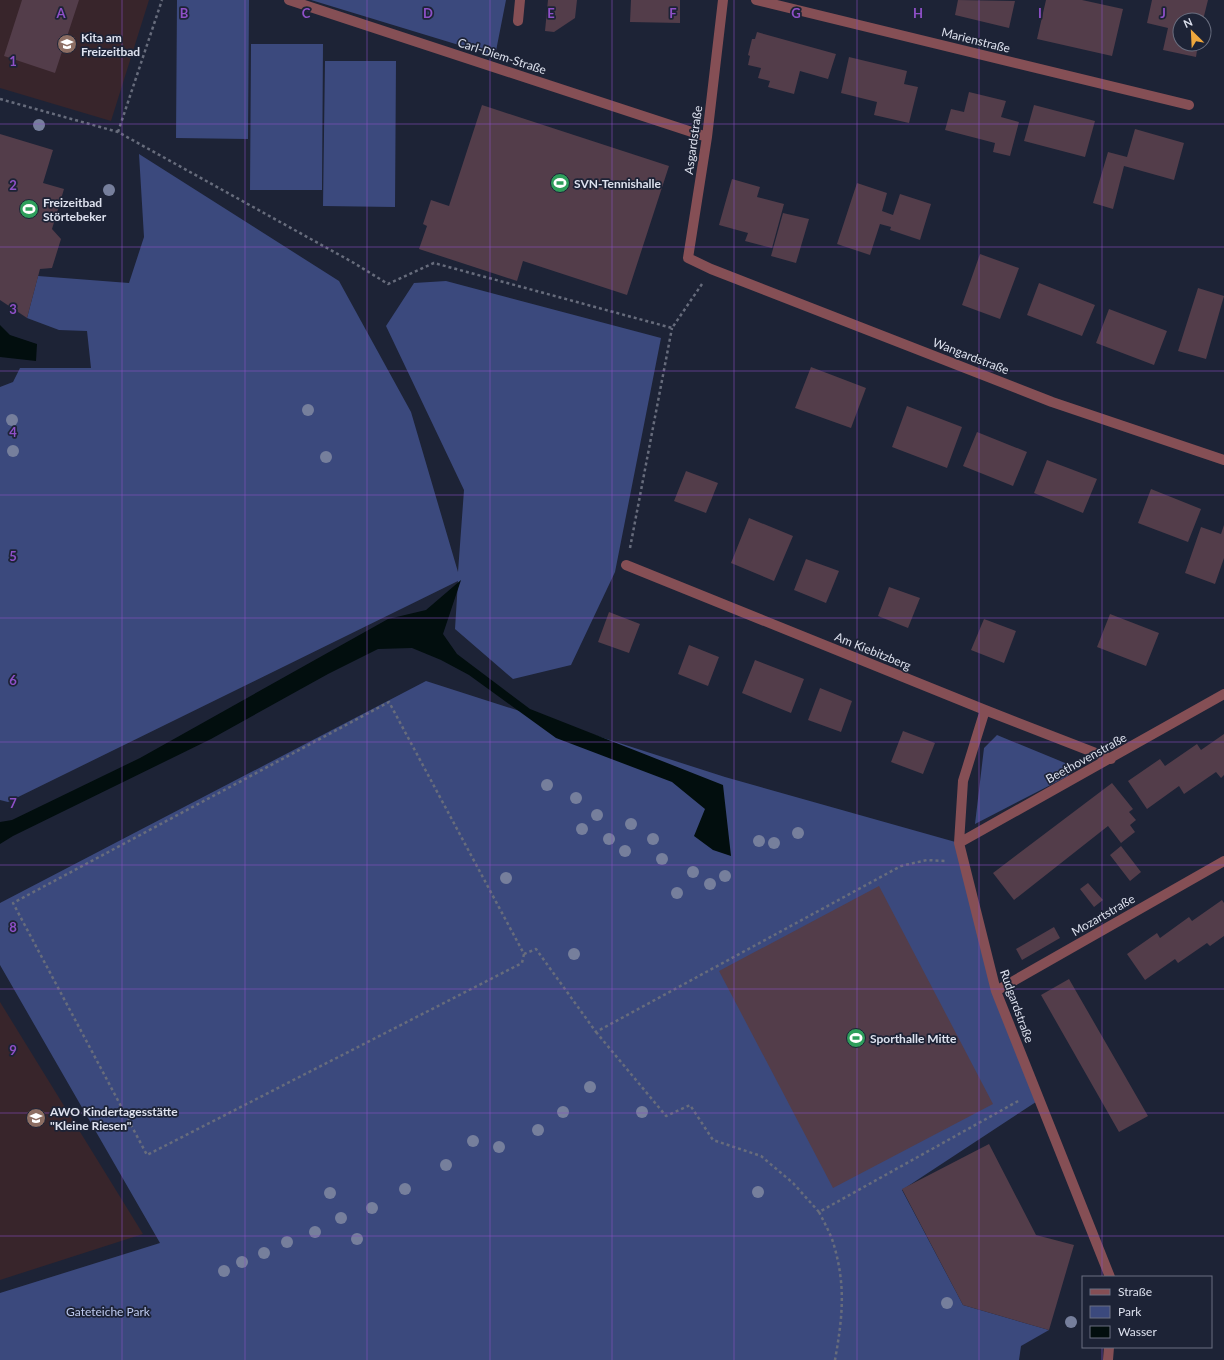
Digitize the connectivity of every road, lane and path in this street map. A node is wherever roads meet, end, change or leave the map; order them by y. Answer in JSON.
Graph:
{"nodes":[{"id":1,"x":162,"y":0,"type":"edge"},
{"id":2,"x":289,"y":0,"type":"edge"},
{"id":3,"x":520,"y":0,"type":"edge"},
{"id":4,"x":723,"y":0,"type":"edge"},
{"id":5,"x":756,"y":0,"type":"edge"},
{"id":6,"x":518,"y":22,"type":"dead end"},
{"id":7,"x":0,"y":99,"type":"edge"},
{"id":8,"x":1189,"y":105,"type":"dead end"},
{"id":9,"x":118,"y":132,"type":"junction"},
{"id":10,"x":707,"y":137,"type":"junction"},
{"id":11,"x":711,"y":269,"type":"junction"},
{"id":12,"x":672,"y":328,"type":"junction"},
{"id":13,"x":1224,"y":460,"type":"edge"},
{"id":14,"x":626,"y":565,"type":"joint"},
{"id":15,"x":1224,"y":694,"type":"edge"},
{"id":16,"x":985,"y":710,"type":"junction"},
{"id":17,"x":1111,"y":759,"type":"junction"},
{"id":18,"x":959,"y":843,"type":"junction"},
{"id":19,"x":1224,"y":861,"type":"edge"},
{"id":20,"x":964,"y":863,"type":"junction"},
{"id":21,"x":524,"y":954,"type":"junction"},
{"id":22,"x":996,"y":991,"type":"junction"},
{"id":23,"x":596,"y":1032,"type":"junction"},
{"id":24,"x":1035,"y":1090,"type":"junction"},
{"id":25,"x":819,"y":1212,"type":"junction"},
{"id":26,"x":1110,"y":1276,"type":"edge"},
{"id":27,"x":1110,"y":1348,"type":"edge"},
{"id":28,"x":835,"y":1360,"type":"edge"},
{"id":29,"x":1108,"y":1360,"type":"edge"}],
"edges":[{"from":1,"to":9,"type":"path"},
{"from":2,"to":10,"type":"street","name":"Carl-Diem-Straße"},
{"from":3,"to":6,"type":"street"},
{"from":4,"to":10,"type":"street","name":"Asgardstraße"},
{"from":5,"to":8,"type":"street","name":"Marienstraße"},
{"from":7,"to":9,"type":"path"},
{"from":9,"to":12,"type":"path"},
{"from":10,"to":11,"type":"street","name":"Asgardstraße"},
{"from":11,"to":12,"type":"path"},
{"from":11,"to":13,"type":"street","name":"Wangardstraße"},
{"from":12,"to":14,"type":"path"},
{"from":14,"to":16,"type":"street","name":"Am Kiebitzberg"},
{"from":15,"to":17,"type":"street","name":"Beethovenstraße"},
{"from":16,"to":17,"type":"street","name":"Am Kiebitzberg"},
{"from":16,"to":18,"type":"street","name":"Rudgardstraße"},
{"from":17,"to":18,"type":"street","name":"Beethovenstraße"},
{"from":18,"to":20,"type":"street","name":"Rudgardstraße"},
{"from":19,"to":22,"type":"street","name":"Mozartstraße"},
{"from":20,"to":22,"type":"street","name":"Rudgardstraße"},
{"from":20,"to":23,"type":"path"},
{"from":21,"to":21,"type":"path"},
{"from":21,"to":23,"type":"path"},
{"from":22,"to":24,"type":"street","name":"Rudgardstraße"},
{"from":23,"to":25,"type":"path"},
{"from":24,"to":25,"type":"path"},
{"from":24,"to":26,"type":"street","name":"Rudgardstraße"},
{"from":25,"to":28,"type":"path"},
{"from":27,"to":29,"type":"street"}]}
